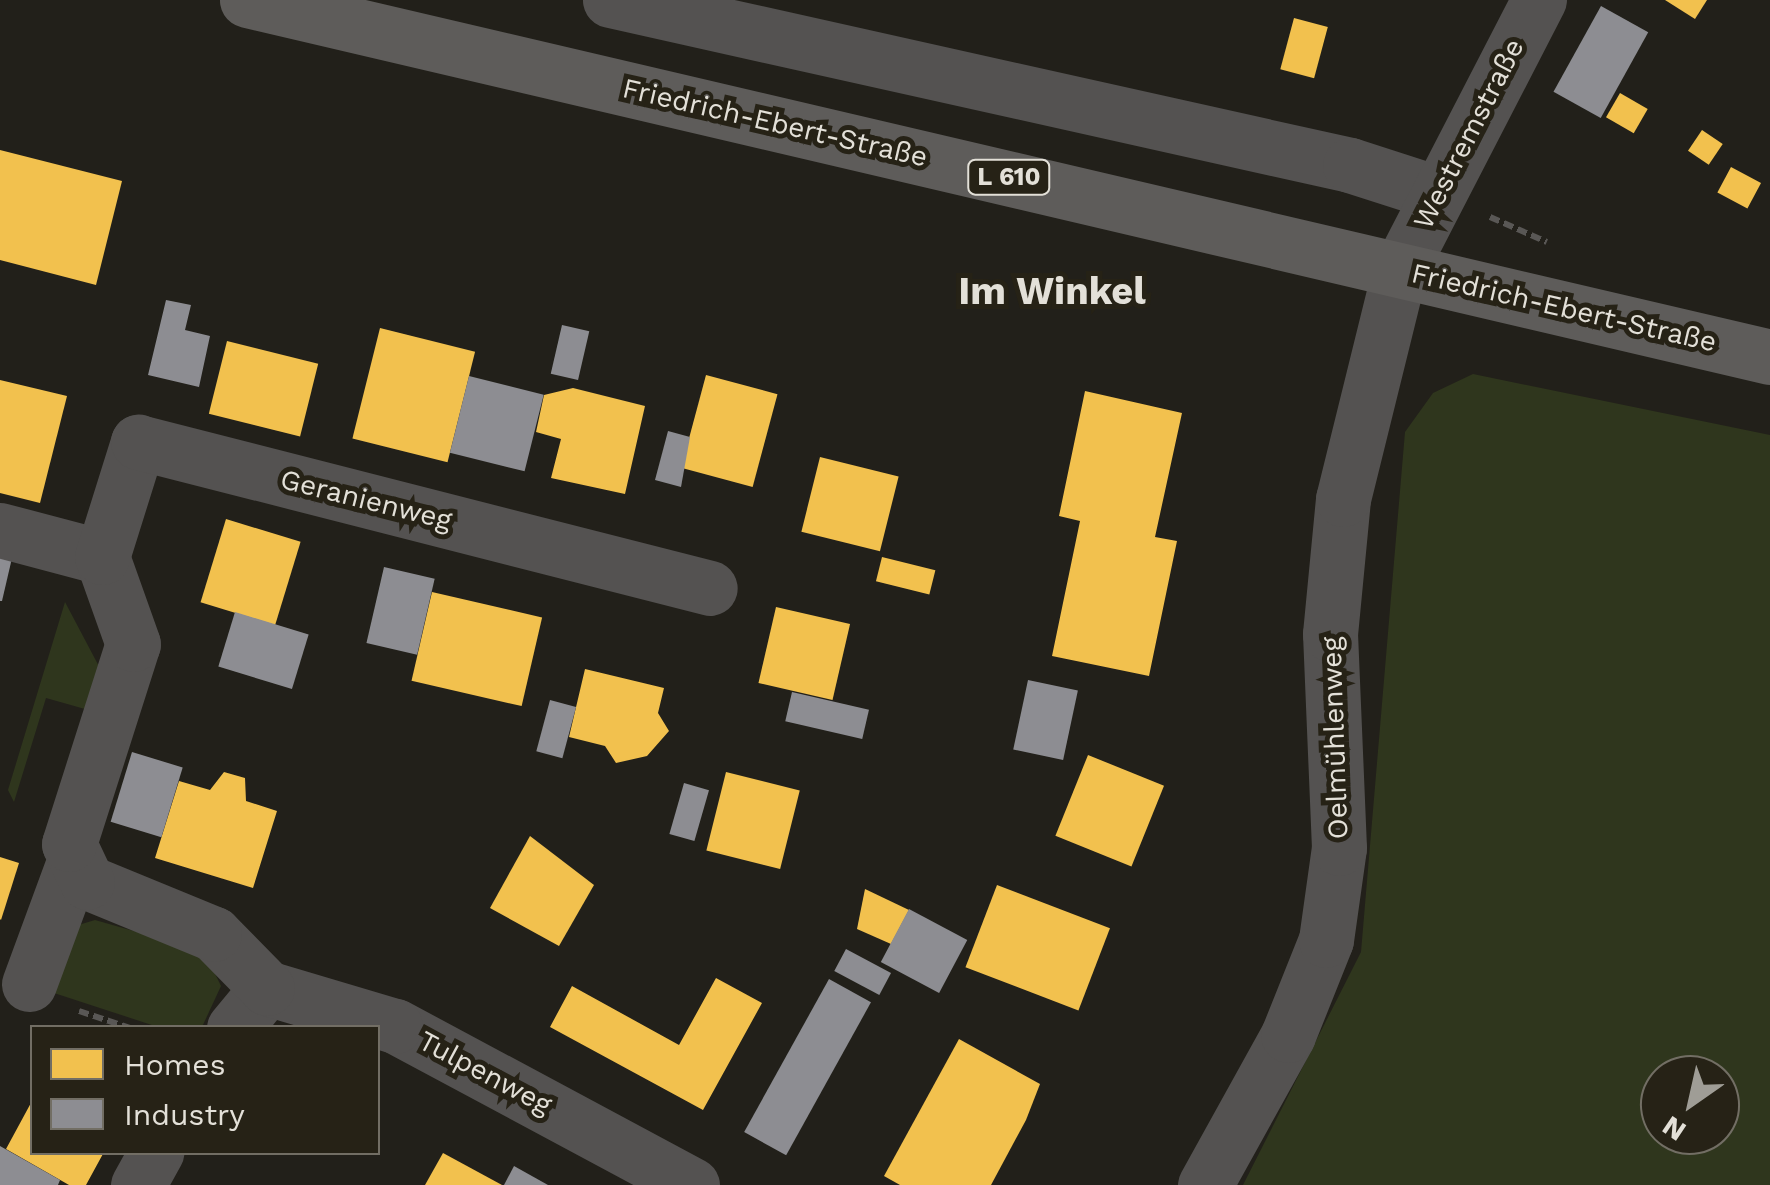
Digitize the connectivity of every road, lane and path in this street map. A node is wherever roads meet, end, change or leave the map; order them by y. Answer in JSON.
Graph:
{"nodes":[{"id":1,"x":248,"y":0,"type":"edge"},
{"id":2,"x":610,"y":0,"type":"edge"},
{"id":3,"x":1539,"y":0,"type":"edge"},
{"id":4,"x":1437,"y":193,"type":"junction"},
{"id":5,"x":1400,"y":269,"type":"junction"},
{"id":6,"x":1770,"y":358,"type":"edge"},
{"id":7,"x":0,"y":530,"type":"edge"},
{"id":8,"x":102,"y":557,"type":"junction"},
{"id":9,"x":710,"y":588,"type":"dead end"},
{"id":10,"x":70,"y":855,"type":"junction"},
{"id":11,"x":29,"y":984,"type":"dead end"},
{"id":12,"x":250,"y":1008,"type":"edge"},
{"id":13,"x":154,"y":1155,"type":"edge"},
{"id":14,"x":138,"y":1185,"type":"edge"},
{"id":15,"x":692,"y":1185,"type":"edge"},
{"id":16,"x":1204,"y":1185,"type":"edge"}],
"edges":[{"from":1,"to":5,"type":"main road","name":"Friedrich-Ebert-Straße","number":"L 610"},
{"from":2,"to":4,"type":"street"},
{"from":3,"to":4,"type":"street","name":"Westremstraße"},
{"from":4,"to":5,"type":"street","name":"Westremstraße"},
{"from":5,"to":6,"type":"main road","name":"Friedrich-Ebert-Straße","number":"L 610"},
{"from":5,"to":16,"type":"street","name":"Oelmühlenweg"},
{"from":7,"to":8,"type":"street"},
{"from":8,"to":9,"type":"street","name":"Geranienweg"},
{"from":8,"to":10,"type":"street"},
{"from":10,"to":11,"type":"street"},
{"from":10,"to":12,"type":"street","name":"Tulpenweg"},
{"from":12,"to":15,"type":"street","name":"Tulpenweg"},
{"from":13,"to":14,"type":"street"}]}
